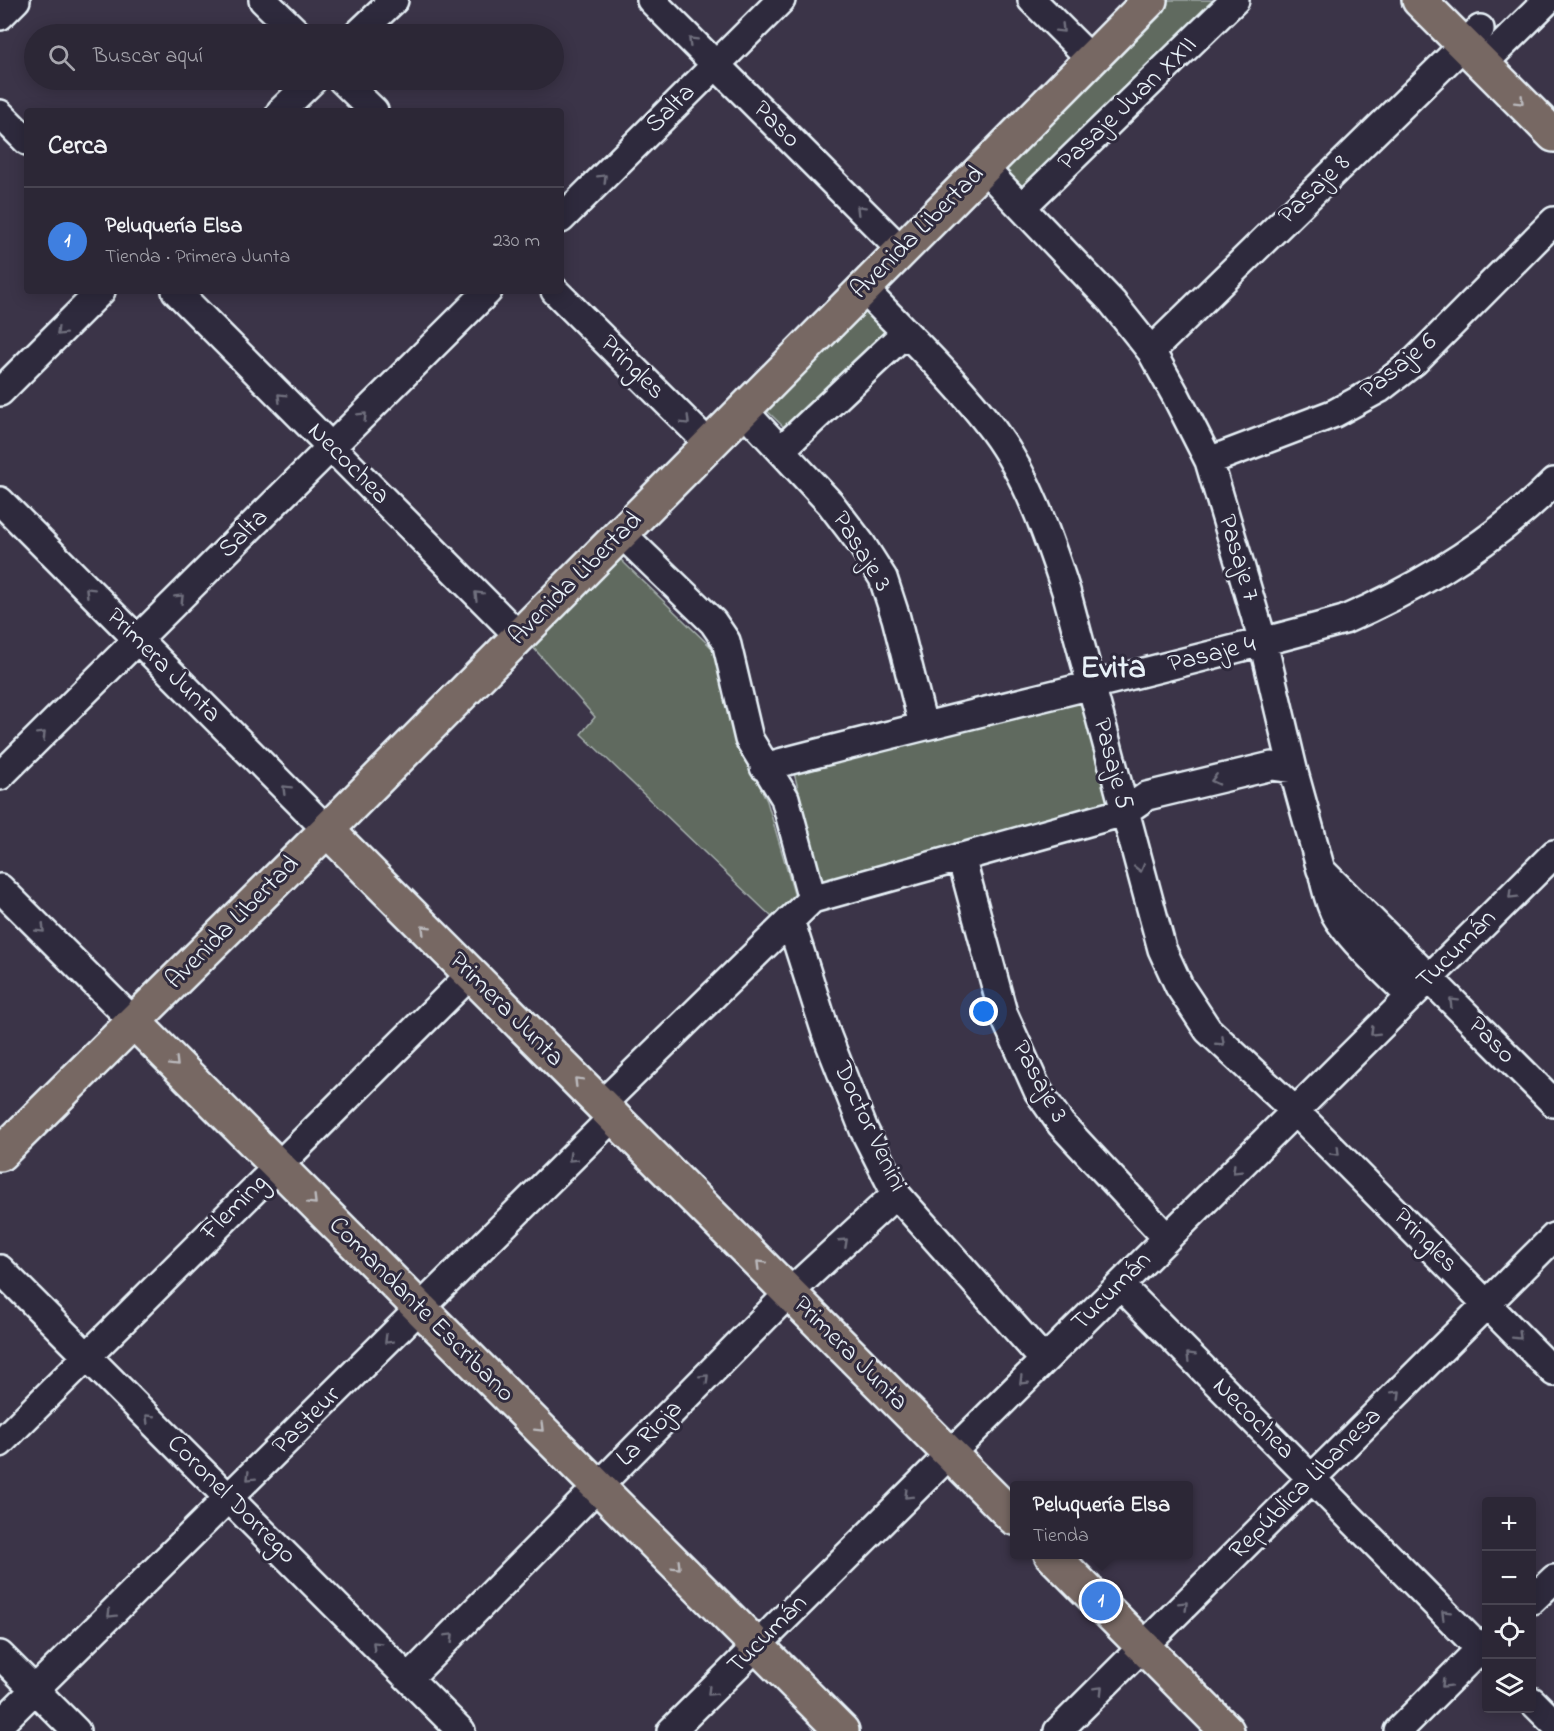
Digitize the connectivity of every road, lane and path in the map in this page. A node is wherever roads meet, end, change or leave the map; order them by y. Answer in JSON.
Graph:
{"nodes":[{"id":1,"x":16,"y":0,"type":"edge"},
{"id":2,"x":263,"y":0,"type":"edge"},
{"id":3,"x":394,"y":0,"type":"edge"},
{"id":4,"x":651,"y":0,"type":"edge"},
{"id":5,"x":781,"y":0,"type":"edge"},
{"id":6,"x":1032,"y":0,"type":"edge"},
{"id":7,"x":1150,"y":0,"type":"edge"},
{"id":8,"x":1234,"y":0,"type":"edge"},
{"id":9,"x":1419,"y":0,"type":"edge"},
{"id":10,"x":1451,"y":0,"type":"edge"},
{"id":11,"x":1548,"y":0,"type":"edge"},
{"id":12,"x":0,"y":16,"type":"edge"},
{"id":13,"x":288,"y":24,"type":"edge"},
{"id":14,"x":369,"y":24,"type":"edge"},
{"id":15,"x":1481,"y":46,"type":"junction"},
{"id":16,"x":1091,"y":59,"type":"junction"},
{"id":17,"x":716,"y":65,"type":"junction"},
{"id":18,"x":303,"y":90,"type":"edge"},
{"id":19,"x":352,"y":90,"type":"edge"},
{"id":20,"x":1554,"y":104,"type":"edge"},
{"id":21,"x":284,"y":108,"type":"edge"},
{"id":22,"x":371,"y":108,"type":"edge"},
{"id":23,"x":0,"y":114,"type":"edge"},
{"id":24,"x":1554,"y":135,"type":"edge"},
{"id":25,"x":24,"y":138,"type":"edge"},
{"id":26,"x":983,"y":166,"type":"junction"},
{"id":27,"x":1022,"y":207,"type":"junction"},
{"id":28,"x":564,"y":216,"type":"edge"},
{"id":29,"x":1554,"y":221,"type":"edge"},
{"id":30,"x":901,"y":250,"type":"junction"},
{"id":31,"x":863,"y":288,"type":"junction"},
{"id":32,"x":98,"y":294,"type":"edge"},
{"id":33,"x":179,"y":294,"type":"edge"},
{"id":34,"x":485,"y":294,"type":"edge"},
{"id":35,"x":558,"y":294,"type":"edge"},
{"id":36,"x":905,"y":333,"type":"junction"},
{"id":37,"x":1151,"y":351,"type":"junction"},
{"id":38,"x":0,"y":392,"type":"edge"},
{"id":39,"x":743,"y":410,"type":"junction"},
{"id":40,"x":709,"y":444,"type":"junction"},
{"id":41,"x":331,"y":447,"type":"junction"},
{"id":42,"x":782,"y":449,"type":"junction"},
{"id":43,"x":1209,"y":461,"type":"junction"},
{"id":44,"x":1554,"y":482,"type":"edge"},
{"id":45,"x":0,"y":501,"type":"edge"},
{"id":46,"x":621,"y":533,"type":"junction"},
{"id":47,"x":519,"y":636,"type":"junction"},
{"id":48,"x":138,"y":640,"type":"junction"},
{"id":49,"x":1263,"y":642,"type":"junction"},
{"id":50,"x":1091,"y":686,"type":"junction"},
{"id":51,"x":923,"y":725,"type":"junction"},
{"id":52,"x":764,"y":767,"type":"junction"},
{"id":53,"x":1293,"y":769,"type":"junction"},
{"id":54,"x":0,"y":777,"type":"edge"},
{"id":55,"x":1124,"y":812,"type":"junction"},
{"id":56,"x":327,"y":831,"type":"junction"},
{"id":57,"x":1554,"y":854,"type":"edge"},
{"id":58,"x":961,"y":857,"type":"junction"},
{"id":59,"x":0,"y":888,"type":"edge"},
{"id":60,"x":812,"y":899,"type":"junction"},
{"id":61,"x":790,"y":920,"type":"junction"},
{"id":62,"x":471,"y":974,"type":"junction"},
{"id":63,"x":1420,"y":987,"type":"junction"},
{"id":64,"x":134,"y":1022,"type":"junction"},
{"id":65,"x":1554,"y":1103,"type":"edge"},
{"id":66,"x":607,"y":1111,"type":"junction"},
{"id":67,"x":1295,"y":1111,"type":"junction"},
{"id":68,"x":0,"y":1154,"type":"edge"},
{"id":69,"x":278,"y":1166,"type":"junction"},
{"id":70,"x":896,"y":1194,"type":"junction"},
{"id":71,"x":1554,"y":1237,"type":"edge"},
{"id":72,"x":1167,"y":1238,"type":"junction"},
{"id":73,"x":0,"y":1269,"type":"edge"},
{"id":74,"x":1120,"y":1285,"type":"junction"},
{"id":75,"x":789,"y":1293,"type":"junction"},
{"id":76,"x":1487,"y":1304,"type":"junction"},
{"id":77,"x":420,"y":1308,"type":"junction"},
{"id":78,"x":87,"y":1356,"type":"junction"},
{"id":79,"x":1044,"y":1360,"type":"junction"},
{"id":80,"x":1554,"y":1372,"type":"edge"},
{"id":81,"x":0,"y":1443,"type":"edge"},
{"id":82,"x":950,"y":1454,"type":"junction"},
{"id":83,"x":1312,"y":1479,"type":"junction"},
{"id":84,"x":598,"y":1487,"type":"junction"},
{"id":85,"x":228,"y":1498,"type":"junction"},
{"id":86,"x":1010,"y":1514,"type":"edge"},
{"id":87,"x":1056,"y":1559,"type":"edge"},
{"id":88,"x":1554,"y":1579,"type":"edge"},
{"id":89,"x":1536,"y":1596,"type":"edge"},
{"id":90,"x":757,"y":1646,"type":"junction"},
{"id":91,"x":1143,"y":1646,"type":"junction"},
{"id":92,"x":1482,"y":1647,"type":"edge"},
{"id":93,"x":1482,"y":1651,"type":"edge"},
{"id":94,"x":0,"y":1655,"type":"edge"},
{"id":95,"x":409,"y":1678,"type":"junction"},
{"id":96,"x":34,"y":1690,"type":"junction"},
{"id":97,"x":1536,"y":1705,"type":"edge"},
{"id":98,"x":1554,"y":1723,"type":"edge"},
{"id":99,"x":0,"y":1724,"type":"edge"},
{"id":100,"x":76,"y":1731,"type":"edge"},
{"id":101,"x":461,"y":1731,"type":"edge"},
{"id":102,"x":671,"y":1731,"type":"edge"},
{"id":103,"x":842,"y":1731,"type":"edge"},
{"id":104,"x":1058,"y":1731,"type":"edge"},
{"id":105,"x":1227,"y":1731,"type":"edge"},
{"id":106,"x":1398,"y":1731,"type":"edge"}],
"edges":[{"from":1,"to":12,"type":"street"},
{"from":2,"to":13,"type":"street"},
{"from":3,"to":14,"type":"street"},
{"from":17,"to":4,"type":"street","name":"Paso","one_way":true},
{"from":5,"to":17,"type":"street","name":"Salta"},
{"from":6,"to":16,"type":"street","one_way":true},
{"from":7,"to":16,"type":"main road","name":"Avenida Libertad"},
{"from":8,"to":27,"type":"street","name":"Pasaje Juan XXII"},
{"from":9,"to":15,"type":"main road"},
{"from":10,"to":15,"type":"main road"},
{"from":11,"to":15,"type":"street"},
{"from":15,"to":20,"type":"main road"},
{"from":15,"to":24,"type":"main road","one_way":true},
{"from":15,"to":37,"type":"street","name":"Pasaje 8"},
{"from":16,"to":26,"type":"main road","name":"Avenida Libertad"},
{"from":28,"to":17,"type":"street","name":"Salta","one_way":true},
{"from":30,"to":17,"type":"street","name":"Paso","one_way":true},
{"from":18,"to":21,"type":"street"},
{"from":19,"to":22,"type":"street"},
{"from":23,"to":25,"type":"street"},
{"from":26,"to":27,"type":"street","name":"Pasaje 7"},
{"from":26,"to":30,"type":"main road","name":"Avenida Libertad"},
{"from":27,"to":37,"type":"street","name":"Pasaje 7"},
{"from":29,"to":43,"type":"street","name":"Pasaje 6"},
{"from":30,"to":31,"type":"main road","name":"Avenida Libertad"},
{"from":31,"to":36,"type":"street","name":"Pasaje 5"},
{"from":31,"to":39,"type":"main road","name":"Avenida Libertad"},
{"from":32,"to":38,"type":"street","one_way":true},
{"from":41,"to":33,"type":"street","name":"Necochea","one_way":true},
{"from":41,"to":34,"type":"street","name":"Salta","one_way":true},
{"from":35,"to":40,"type":"street","name":"Pringles","one_way":true},
{"from":36,"to":42,"type":"street"},
{"from":36,"to":50,"type":"street","name":"Pasaje 5"},
{"from":37,"to":43,"type":"street","name":"Pasaje 7"},
{"from":39,"to":40,"type":"main road","name":"Avenida Libertad"},
{"from":39,"to":42,"type":"street","name":"Pasaje 3"},
{"from":40,"to":46,"type":"main road","name":"Avenida Libertad"},
{"from":47,"to":41,"type":"street","name":"Necochea","one_way":true},
{"from":48,"to":41,"type":"street","name":"Salta","one_way":true},
{"from":42,"to":51,"type":"street","name":"Pasaje 3"},
{"from":43,"to":49,"type":"street","name":"Pasaje 7"},
{"from":44,"to":49,"type":"street","name":"Pasaje 4"},
{"from":48,"to":45,"type":"street","name":"Primera Junta","one_way":true},
{"from":46,"to":47,"type":"main road","name":"Avenida Libertad"},
{"from":46,"to":52,"type":"street"},
{"from":47,"to":56,"type":"main road","name":"Avenida Libertad"},
{"from":54,"to":48,"type":"street","name":"Salta","one_way":true},
{"from":56,"to":48,"type":"street","name":"Primera Junta","one_way":true},
{"from":49,"to":50,"type":"street","name":"Pasaje 4"},
{"from":49,"to":53,"type":"street","name":"Pasaje 7"},
{"from":50,"to":51,"type":"street","name":"Pasaje 4"},
{"from":50,"to":55,"type":"street","name":"Pasaje 5"},
{"from":51,"to":52,"type":"street","name":"Pasaje 4"},
{"from":52,"to":60,"type":"street"},
{"from":53,"to":55,"type":"street"},
{"from":53,"to":63,"type":"street","name":"Pasaje 7"},
{"from":55,"to":58,"type":"street"},
{"from":55,"to":67,"type":"street","name":"Pasaje 5","one_way":true},
{"from":62,"to":56,"type":"main road","name":"Primera Junta","one_way":true},
{"from":56,"to":64,"type":"main road","name":"Avenida Libertad"},
{"from":57,"to":63,"type":"street","name":"Tucumán","one_way":true},
{"from":58,"to":60,"type":"street"},
{"from":58,"to":72,"type":"street","name":"Pasaje 3"},
{"from":59,"to":64,"type":"street","name":"Comandante Escribano","one_way":true},
{"from":60,"to":61,"type":"street","name":"Pasteur"},
{"from":61,"to":66,"type":"street","name":"Pasteur"},
{"from":61,"to":70,"type":"street","name":"Doctor Venini"},
{"from":66,"to":62,"type":"main road","name":"Primera Junta","one_way":true},
{"from":62,"to":69,"type":"street","name":"Fleming"},
{"from":65,"to":63,"type":"street","name":"Paso","one_way":true},
{"from":63,"to":67,"type":"street","name":"Tucumán","one_way":true},
{"from":64,"to":68,"type":"main road","name":"Avenida Libertad"},
{"from":64,"to":69,"type":"main road","name":"Comandante Escribano","one_way":true},
{"from":75,"to":66,"type":"main road","name":"Primera Junta","one_way":true},
{"from":66,"to":77,"type":"street","name":"Pasteur","one_way":true},
{"from":67,"to":72,"type":"street","name":"Tucumán","one_way":true},
{"from":67,"to":76,"type":"street","name":"Pringles","one_way":true},
{"from":69,"to":77,"type":"main road","name":"Comandante Escribano","one_way":true},
{"from":69,"to":78,"type":"street","name":"Fleming"},
{"from":75,"to":70,"type":"street","name":"La Rioja","one_way":true},
{"from":70,"to":79,"type":"street","name":"Doctor Venini"},
{"from":71,"to":76,"type":"street","name":"República Libanesa"},
{"from":72,"to":74,"type":"street","name":"Tucumán"},
{"from":73,"to":78,"type":"street","name":"Coronel Dorrego"},
{"from":74,"to":79,"type":"street","name":"Tucumán"},
{"from":83,"to":74,"type":"street","name":"Necochea","one_way":true},
{"from":75,"to":82,"type":"main road","name":"Primera Junta"},
{"from":84,"to":75,"type":"street","name":"La Rioja","one_way":true},
{"from":76,"to":80,"type":"street","name":"Pringles","one_way":true},
{"from":83,"to":76,"type":"street","name":"República Libanesa","one_way":true},
{"from":77,"to":84,"type":"main road","name":"Comandante Escribano","one_way":true},
{"from":77,"to":85,"type":"street","name":"Pasteur","one_way":true},
{"from":78,"to":81,"type":"street","name":"Fleming"},
{"from":85,"to":78,"type":"street","name":"Coronel Dorrego","one_way":true},
{"from":79,"to":82,"type":"street","name":"Tucumán","one_way":true},
{"from":82,"to":86,"type":"main road","name":"Primera Junta"},
{"from":82,"to":90,"type":"street","name":"Tucumán","one_way":true},
{"from":91,"to":83,"type":"street","name":"República Libanesa","one_way":true},
{"from":92,"to":83,"type":"street","name":"Necochea","one_way":true},
{"from":84,"to":90,"type":"main road","name":"Comandante Escribano","one_way":true},
{"from":95,"to":84,"type":"street","name":"La Rioja","one_way":true},
{"from":95,"to":85,"type":"street","name":"Coronel Dorrego","one_way":true},
{"from":85,"to":96,"type":"street","name":"Pasteur","one_way":true},
{"from":87,"to":91,"type":"main road"},
{"from":88,"to":89,"type":"street"},
{"from":90,"to":102,"type":"street","name":"Tucumán","one_way":true},
{"from":90,"to":103,"type":"main road","name":"Comandante Escribano"},
{"from":104,"to":91,"type":"street","name":"República Libanesa","one_way":true},
{"from":91,"to":105,"type":"main road"},
{"from":93,"to":106,"type":"street","one_way":true},
{"from":94,"to":96,"type":"street"},
{"from":95,"to":101,"type":"street","name":"Coronel Dorrego"},
{"from":96,"to":99,"type":"street","name":"Pasteur"},
{"from":96,"to":100,"type":"street"},
{"from":97,"to":98,"type":"street"}]}
